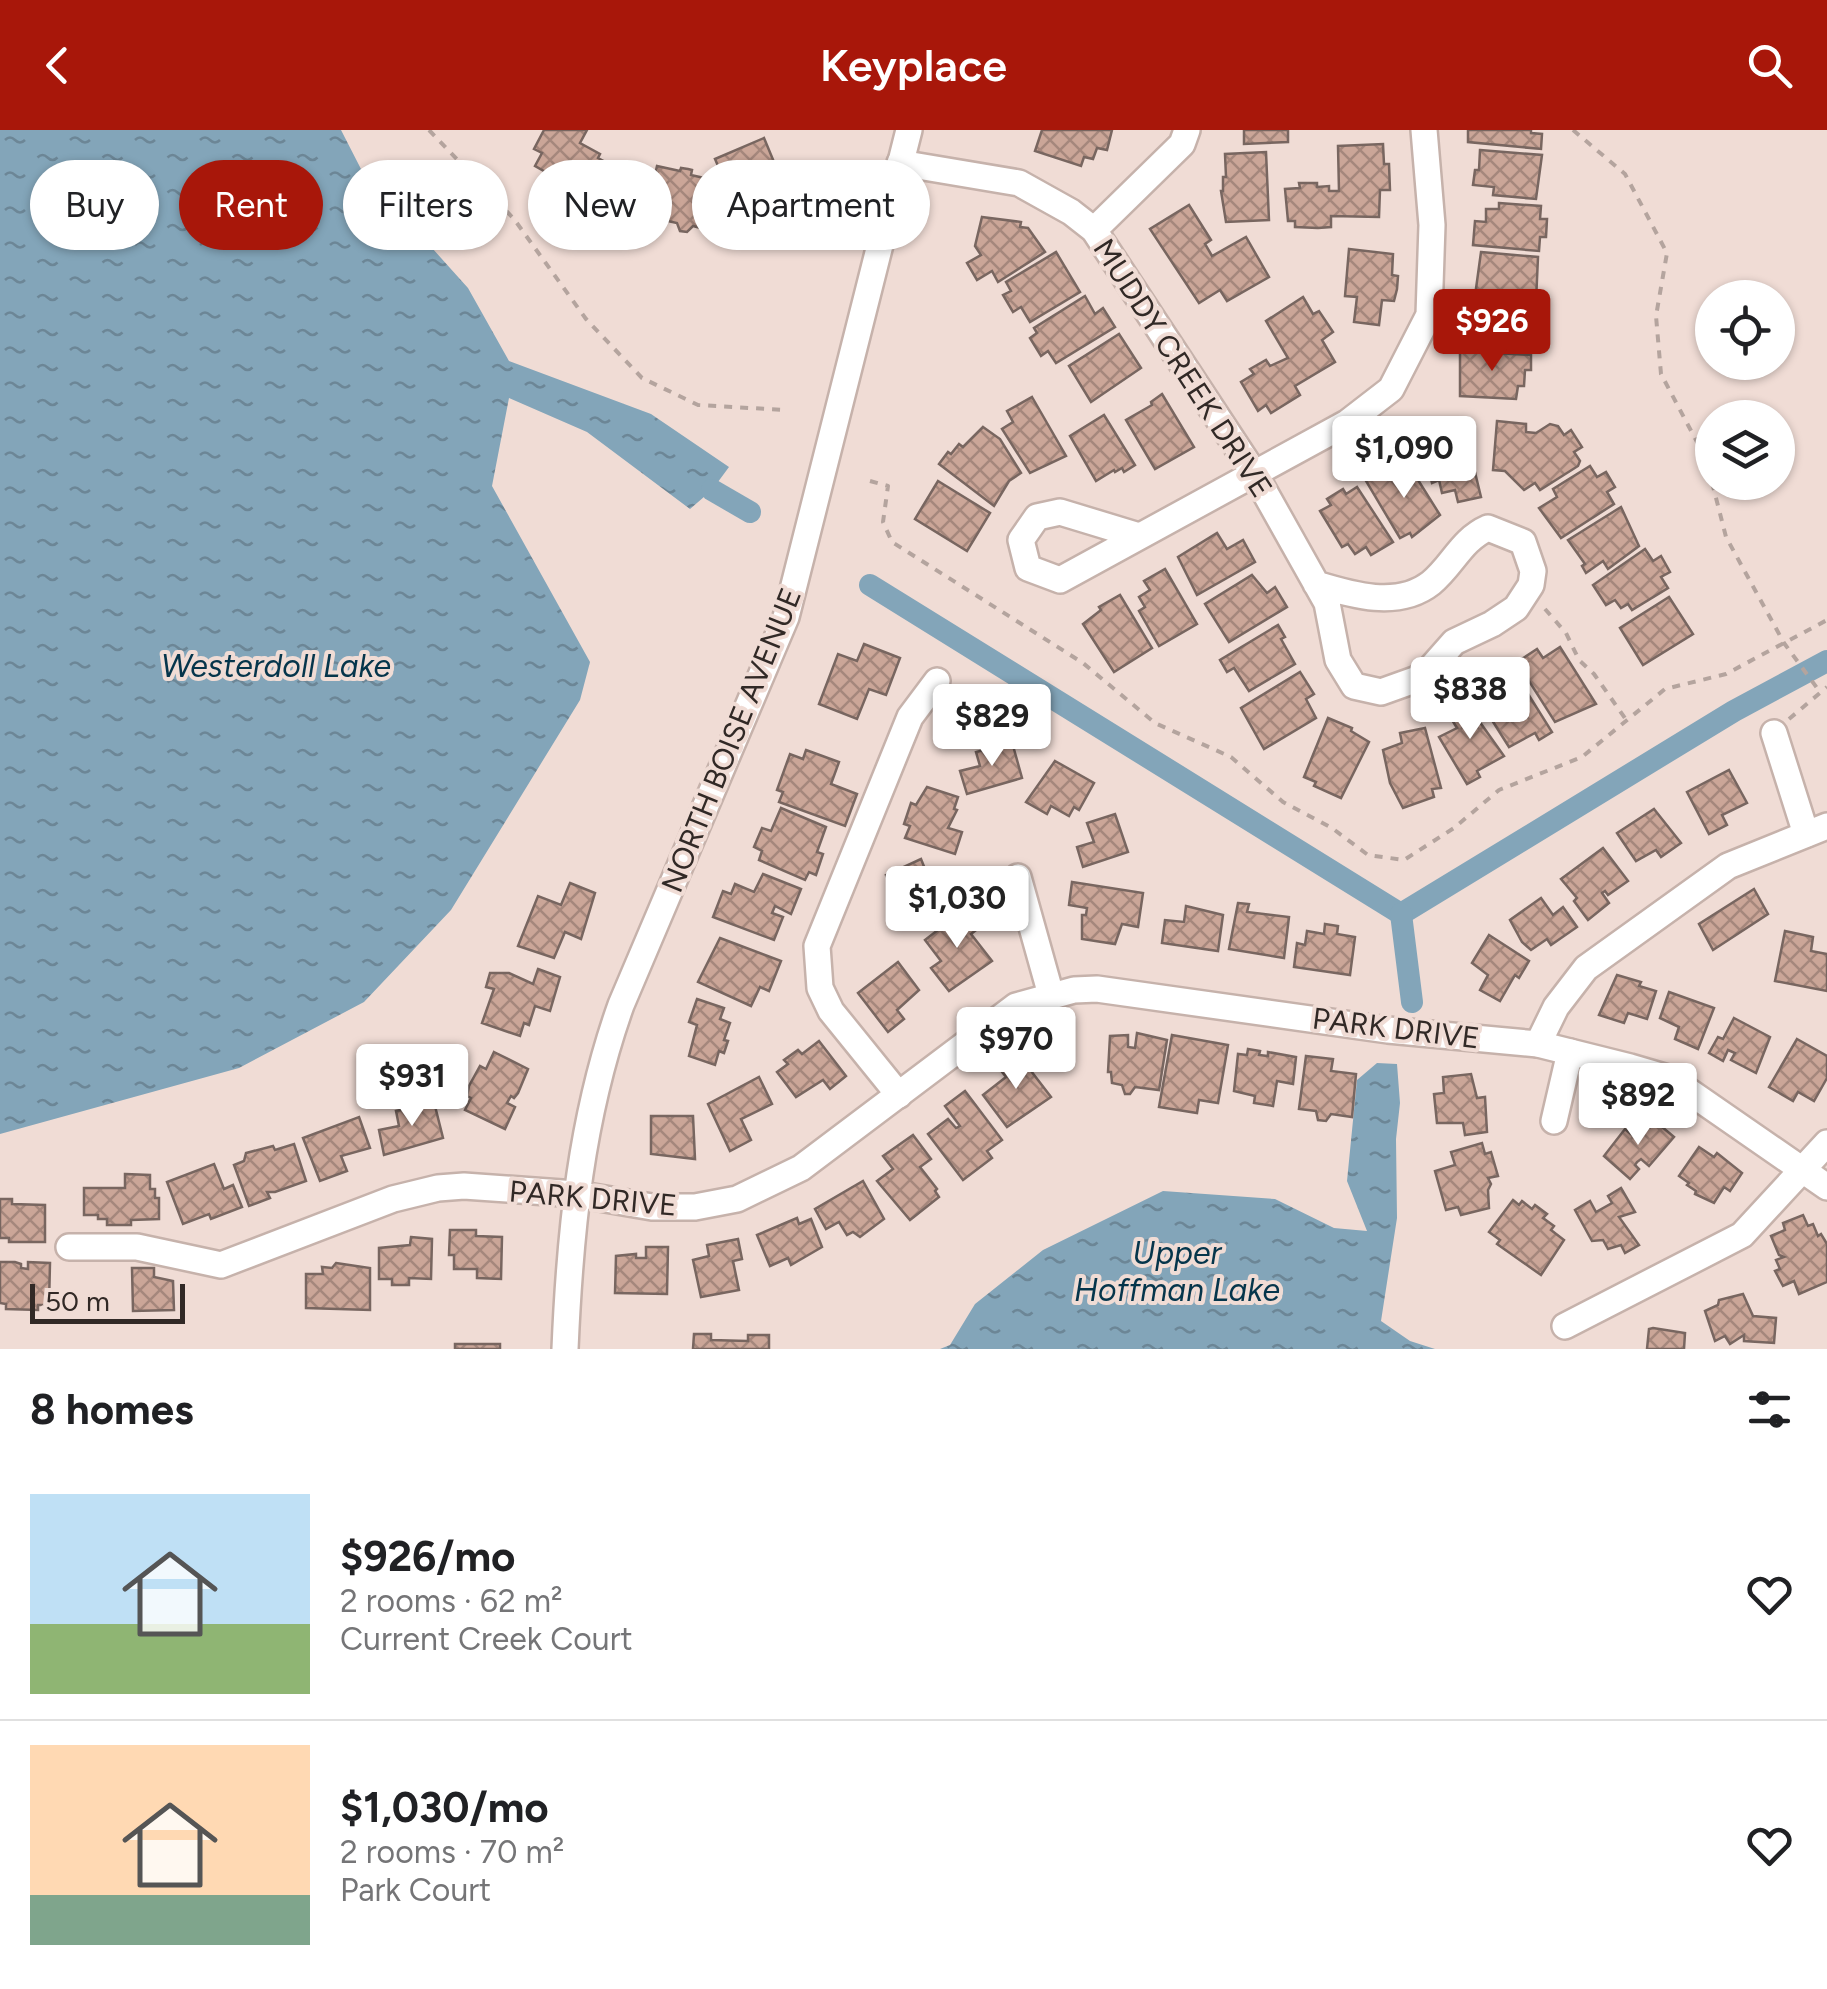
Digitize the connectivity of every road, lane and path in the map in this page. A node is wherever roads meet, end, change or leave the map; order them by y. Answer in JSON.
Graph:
{"nodes":[{"id":1,"x":429,"y":130,"type":"edge"},
{"id":2,"x":909,"y":130,"type":"edge"},
{"id":3,"x":1187,"y":130,"type":"edge"},
{"id":4,"x":1424,"y":130,"type":"edge"},
{"id":5,"x":1573,"y":130,"type":"edge"},
{"id":6,"x":901,"y":160,"type":"edge"},
{"id":7,"x":930,"y":168,"type":"edge"},
{"id":8,"x":1094,"y":230,"type":"junction"},
{"id":9,"x":878,"y":250,"type":"edge"},
{"id":10,"x":785,"y":410,"type":"dead end"},
{"id":11,"x":1254,"y":472,"type":"junction"},
{"id":12,"x":870,"y":481,"type":"dead end"},
{"id":13,"x":1138,"y":536,"type":"dead end"},
{"id":14,"x":1316,"y":584,"type":"junction"},
{"id":15,"x":1524,"y":596,"type":"junction"},
{"id":16,"x":1827,"y":620,"type":"edge"},
{"id":17,"x":1784,"y":642,"type":"junction"},
{"id":18,"x":937,"y":681,"type":"dead end"},
{"id":19,"x":1827,"y":687,"type":"edge"},
{"id":20,"x":1820,"y":692,"type":"junction"},
{"id":21,"x":1627,"y":721,"type":"junction"},
{"id":22,"x":1774,"y":733,"type":"joint"},
{"id":23,"x":1816,"y":830,"type":"edge"},
{"id":24,"x":1018,"y":876,"type":"dead end"},
{"id":25,"x":1051,"y":995,"type":"junction"},
{"id":26,"x":1538,"y":1044,"type":"junction"},
{"id":27,"x":1570,"y":1052,"type":"junction"},
{"id":28,"x":900,"y":1095,"type":"junction"},
{"id":29,"x":1554,"y":1121,"type":"dead end"},
{"id":30,"x":1827,"y":1143,"type":"edge"},
{"id":31,"x":1805,"y":1170,"type":"junction"},
{"id":32,"x":1827,"y":1187,"type":"edge"},
{"id":33,"x":576,"y":1194,"type":"junction"},
{"id":34,"x":69,"y":1247,"type":"dead end"},
{"id":35,"x":1566,"y":1326,"type":"dead end"},
{"id":36,"x":565,"y":1349,"type":"edge"}],
"edges":[{"from":1,"to":10,"type":"path"},
{"from":2,"to":6,"type":"street","name":"NORTH BOISE AVENUE"},
{"from":3,"to":8,"type":"street"},
{"from":4,"to":11,"type":"street"},
{"from":5,"to":17,"type":"path"},
{"from":7,"to":8,"type":"street","name":"MUDDY CREEK DRIVE"},
{"from":8,"to":11,"type":"street","name":"MUDDY CREEK DRIVE"},
{"from":9,"to":33,"type":"street","name":"NORTH BOISE AVENUE"},
{"from":11,"to":13,"type":"street"},
{"from":11,"to":14,"type":"street","name":"MUDDY CREEK DRIVE"},
{"from":12,"to":21,"type":"path"},
{"from":14,"to":15,"type":"street"},
{"from":14,"to":15,"type":"street","name":"MUDDY CREEK DRIVE"},
{"from":15,"to":21,"type":"path"},
{"from":16,"to":17,"type":"path"},
{"from":17,"to":20,"type":"path"},
{"from":17,"to":21,"type":"path"},
{"from":18,"to":28,"type":"street"},
{"from":19,"to":20,"type":"path"},
{"from":20,"to":22,"type":"path"},
{"from":22,"to":23,"type":"street"},
{"from":23,"to":26,"type":"street"},
{"from":24,"to":25,"type":"street"},
{"from":25,"to":26,"type":"street","name":"PARK DRIVE"},
{"from":25,"to":28,"type":"street","name":"PARK DRIVE"},
{"from":26,"to":27,"type":"street","name":"PARK DRIVE"},
{"from":27,"to":29,"type":"street"},
{"from":27,"to":31,"type":"street","name":"PARK DRIVE"},
{"from":28,"to":33,"type":"street","name":"PARK DRIVE"},
{"from":30,"to":31,"type":"street"},
{"from":31,"to":32,"type":"street","name":"PARK DRIVE"},
{"from":31,"to":35,"type":"street"},
{"from":33,"to":34,"type":"street","name":"PARK DRIVE"},
{"from":33,"to":36,"type":"street","name":"NORTH BOISE AVENUE"}]}
